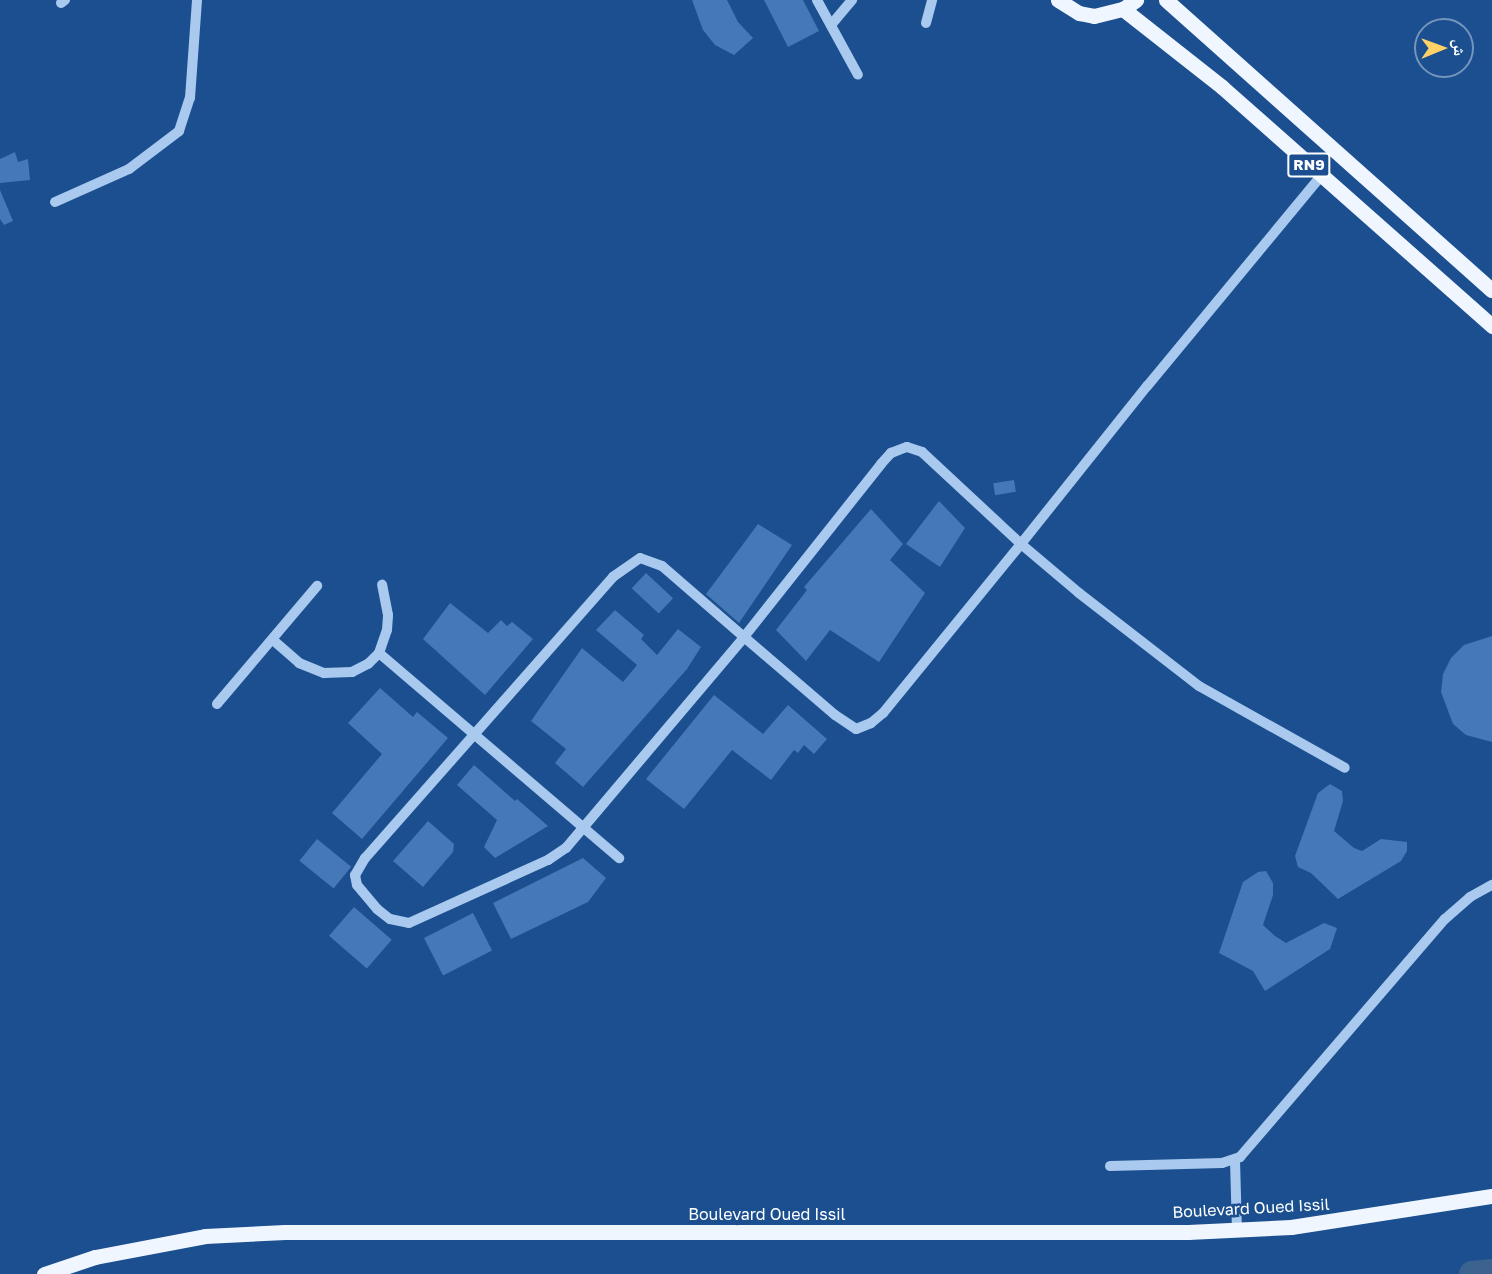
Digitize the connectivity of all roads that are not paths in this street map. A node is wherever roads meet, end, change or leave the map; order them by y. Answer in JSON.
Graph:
{"nodes":[{"id":1,"x":197,"y":0,"type":"edge"},
{"id":2,"x":817,"y":0,"type":"edge"},
{"id":3,"x":852,"y":0,"type":"edge"},
{"id":4,"x":932,"y":0,"type":"edge"},
{"id":5,"x":1058,"y":0,"type":"edge"},
{"id":6,"x":1166,"y":0,"type":"edge"},
{"id":7,"x":1130,"y":5,"type":"edge"},
{"id":8,"x":926,"y":23,"type":"dead end"},
{"id":9,"x":831,"y":25,"type":"junction"},
{"id":10,"x":858,"y":75,"type":"dead end"},
{"id":11,"x":1321,"y":176,"type":"junction"},
{"id":12,"x":55,"y":202,"type":"dead end"},
{"id":13,"x":1492,"y":290,"type":"edge"},
{"id":14,"x":1492,"y":326,"type":"edge"},
{"id":15,"x":1021,"y":544,"type":"junction"},
{"id":16,"x":382,"y":585,"type":"dead end"},
{"id":17,"x":317,"y":586,"type":"dead end"},
{"id":18,"x":744,"y":637,"type":"junction"},
{"id":19,"x":273,"y":640,"type":"junction"},
{"id":20,"x":379,"y":653,"type":"junction"},
{"id":21,"x":217,"y":704,"type":"dead end"},
{"id":22,"x":476,"y":732,"type":"junction"},
{"id":23,"x":1345,"y":768,"type":"dead end"},
{"id":24,"x":584,"y":826,"type":"junction"},
{"id":25,"x":619,"y":858,"type":"dead end"},
{"id":26,"x":1492,"y":885,"type":"edge"},
{"id":27,"x":1235,"y":1160,"type":"junction"},
{"id":28,"x":1110,"y":1166,"type":"dead end"},
{"id":29,"x":1492,"y":1196,"type":"edge"},
{"id":30,"x":1237,"y":1230,"type":"junction"},
{"id":31,"x":44,"y":1274,"type":"edge"}],
"edges":[{"from":1,"to":12,"type":"street"},
{"from":2,"to":9,"type":"street"},
{"from":3,"to":9,"type":"street"},
{"from":4,"to":8,"type":"street"},
{"from":5,"to":7,"type":"main road","number":"RN9"},
{"from":6,"to":13,"type":"main road","number":"RN9"},
{"from":7,"to":11,"type":"main road","number":"RN9"},
{"from":9,"to":10,"type":"street"},
{"from":11,"to":14,"type":"main road","number":"RN9"},
{"from":11,"to":15,"type":"street"},
{"from":15,"to":18,"type":"street"},
{"from":15,"to":18,"type":"street"},
{"from":15,"to":23,"type":"street"},
{"from":16,"to":20,"type":"street"},
{"from":17,"to":19,"type":"street"},
{"from":18,"to":22,"type":"street"},
{"from":18,"to":24,"type":"street"},
{"from":19,"to":20,"type":"street"},
{"from":19,"to":21,"type":"street"},
{"from":20,"to":22,"type":"street"},
{"from":22,"to":24,"type":"street"},
{"from":22,"to":24,"type":"street"},
{"from":24,"to":25,"type":"street"},
{"from":26,"to":27,"type":"street"},
{"from":27,"to":28,"type":"street"},
{"from":27,"to":30,"type":"street"},
{"from":29,"to":30,"type":"main road","name":"Boulevard Oued Issil"},
{"from":30,"to":31,"type":"main road","name":"Boulevard Oued Issil"}]}
